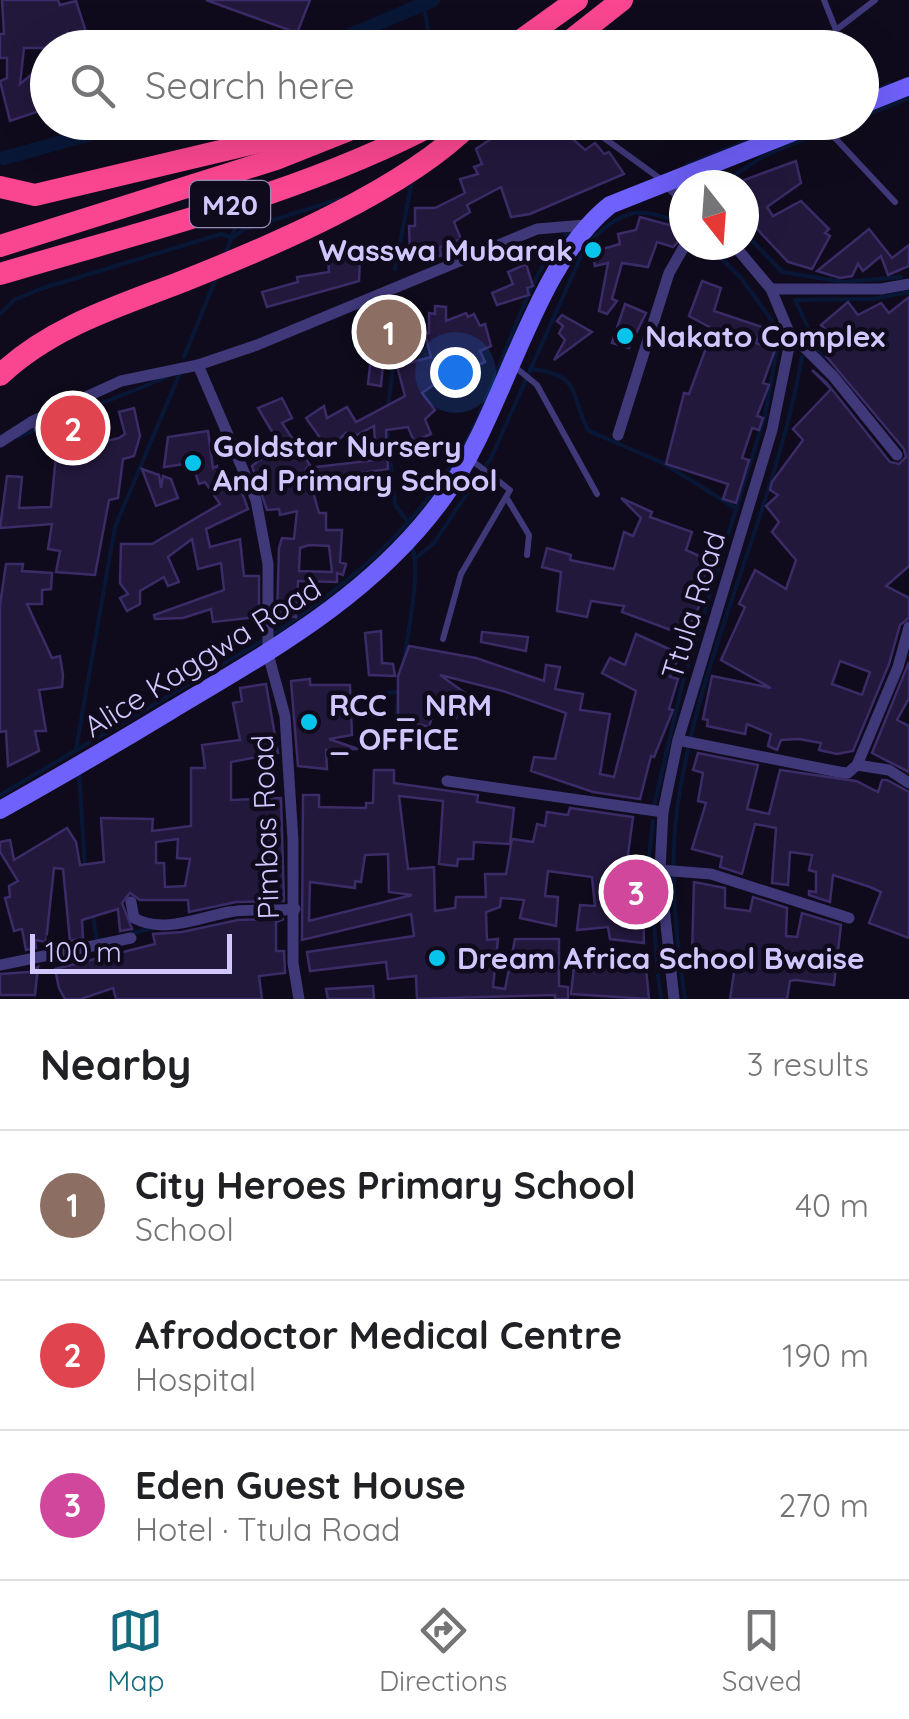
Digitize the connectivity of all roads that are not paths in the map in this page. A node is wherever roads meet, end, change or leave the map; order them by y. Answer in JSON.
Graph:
{"nodes":[{"id":1,"x":577,"y":0,"type":"edge"},
{"id":2,"x":622,"y":0,"type":"edge"},
{"id":3,"x":824,"y":0,"type":"edge"},
{"id":4,"x":875,"y":0,"type":"edge"},
{"id":5,"x":535,"y":30,"type":"edge"},
{"id":6,"x":583,"y":30,"type":"edge"},
{"id":7,"x":836,"y":30,"type":"joint"},
{"id":8,"x":909,"y":86,"type":"edge"},
{"id":9,"x":879,"y":98,"type":"edge"},
{"id":10,"x":261,"y":140,"type":"edge"},
{"id":11,"x":324,"y":140,"type":"edge"},
{"id":12,"x":400,"y":140,"type":"edge"},
{"id":13,"x":449,"y":140,"type":"edge"},
{"id":14,"x":607,"y":140,"type":"edge"},
{"id":15,"x":776,"y":140,"type":"edge"},
{"id":16,"x":837,"y":140,"type":"edge"},
{"id":17,"x":667,"y":184,"type":"junction"},
{"id":18,"x":0,"y":187,"type":"edge"},
{"id":19,"x":895,"y":202,"type":"dead end"},
{"id":20,"x":585,"y":225,"type":"junction"},
{"id":21,"x":8,"y":243,"type":"edge"},
{"id":22,"x":676,"y":260,"type":"edge"},
{"id":23,"x":747,"y":260,"type":"edge"},
{"id":24,"x":8,"y":272,"type":"edge"},
{"id":25,"x":909,"y":284,"type":"edge"},
{"id":26,"x":772,"y":289,"type":"junction"},
{"id":27,"x":789,"y":344,"type":"junction"},
{"id":28,"x":198,"y":365,"type":"junction"},
{"id":29,"x":514,"y":367,"type":"junction"},
{"id":30,"x":0,"y":375,"type":"edge"},
{"id":31,"x":91,"y":396,"type":"junction"},
{"id":32,"x":97,"y":411,"type":"dead end"},
{"id":33,"x":34,"y":421,"type":"junction"},
{"id":34,"x":618,"y":435,"type":"dead end"},
{"id":35,"x":41,"y":438,"type":"dead end"},
{"id":36,"x":2,"y":444,"type":"edge"},
{"id":37,"x":897,"y":455,"type":"dead end"},
{"id":38,"x":469,"y":458,"type":"junction"},
{"id":39,"x":597,"y":494,"type":"dead end"},
{"id":40,"x":508,"y":500,"type":"junction"},
{"id":41,"x":528,"y":555,"type":"dead end"},
{"id":42,"x":909,"y":627,"type":"edge"},
{"id":43,"x":443,"y":639,"type":"dead end"},
{"id":44,"x":268,"y":654,"type":"junction"},
{"id":45,"x":678,"y":740,"type":"junction"},
{"id":46,"x":857,"y":765,"type":"junction"},
{"id":47,"x":448,"y":781,"type":"dead end"},
{"id":48,"x":909,"y":783,"type":"edge"},
{"id":49,"x":0,"y":810,"type":"edge"},
{"id":50,"x":663,"y":812,"type":"junction"},
{"id":51,"x":660,"y":870,"type":"junction"},
{"id":52,"x":131,"y":902,"type":"dead end"},
{"id":53,"x":294,"y":909,"type":"junction"},
{"id":54,"x":850,"y":918,"type":"dead end"},
{"id":55,"x":130,"y":938,"type":"dead end"},
{"id":56,"x":0,"y":965,"type":"edge"},
{"id":57,"x":299,"y":999,"type":"edge"},
{"id":58,"x":674,"y":999,"type":"edge"}],
"edges":[{"from":1,"to":5,"type":"highway"},
{"from":2,"to":6,"type":"highway"},
{"from":3,"to":7,"type":"lane"},
{"from":4,"to":7,"type":"lane"},
{"from":8,"to":9,"type":"street"},
{"from":10,"to":18,"type":"highway"},
{"from":11,"to":21,"type":"highway","number":"M20"},
{"from":12,"to":24,"type":"highway","number":"M20"},
{"from":13,"to":30,"type":"highway"},
{"from":14,"to":17,"type":"lane"},
{"from":15,"to":17,"type":"street"},
{"from":16,"to":19,"type":"lane"},
{"from":17,"to":20,"type":"street"},
{"from":20,"to":28,"type":"street"},
{"from":20,"to":29,"type":"street","name":"Alice Kaggwa Road"},
{"from":22,"to":34,"type":"street"},
{"from":23,"to":26,"type":"street","name":"Ttula Road"},
{"from":25,"to":26,"type":"street"},
{"from":26,"to":27,"type":"street","name":"Ttula Road"},
{"from":27,"to":37,"type":"street"},
{"from":27,"to":45,"type":"street","name":"Ttula Road"},
{"from":28,"to":31,"type":"street"},
{"from":28,"to":44,"type":"street","name":"Pimbas Road"},
{"from":29,"to":38,"type":"street","name":"Alice Kaggwa Road"},
{"from":29,"to":39,"type":"lane"},
{"from":31,"to":32,"type":"lane"},
{"from":31,"to":33,"type":"street"},
{"from":33,"to":35,"type":"lane"},
{"from":33,"to":36,"type":"street"},
{"from":38,"to":40,"type":"lane"},
{"from":38,"to":44,"type":"street","name":"Alice Kaggwa Road"},
{"from":40,"to":41,"type":"lane"},
{"from":40,"to":43,"type":"lane"},
{"from":42,"to":46,"type":"street"},
{"from":44,"to":49,"type":"street","name":"Alice Kaggwa Road"},
{"from":44,"to":53,"type":"street","name":"Pimbas Road"},
{"from":45,"to":46,"type":"street"},
{"from":45,"to":50,"type":"street","name":"Ttula Road"},
{"from":46,"to":48,"type":"street"},
{"from":47,"to":50,"type":"street"},
{"from":50,"to":51,"type":"street","name":"Ttula Road"},
{"from":51,"to":54,"type":"street"},
{"from":51,"to":58,"type":"street","name":"Ttula Road"},
{"from":52,"to":53,"type":"street"},
{"from":53,"to":57,"type":"street","name":"Pimbas Road"},
{"from":55,"to":56,"type":"street"}]}
